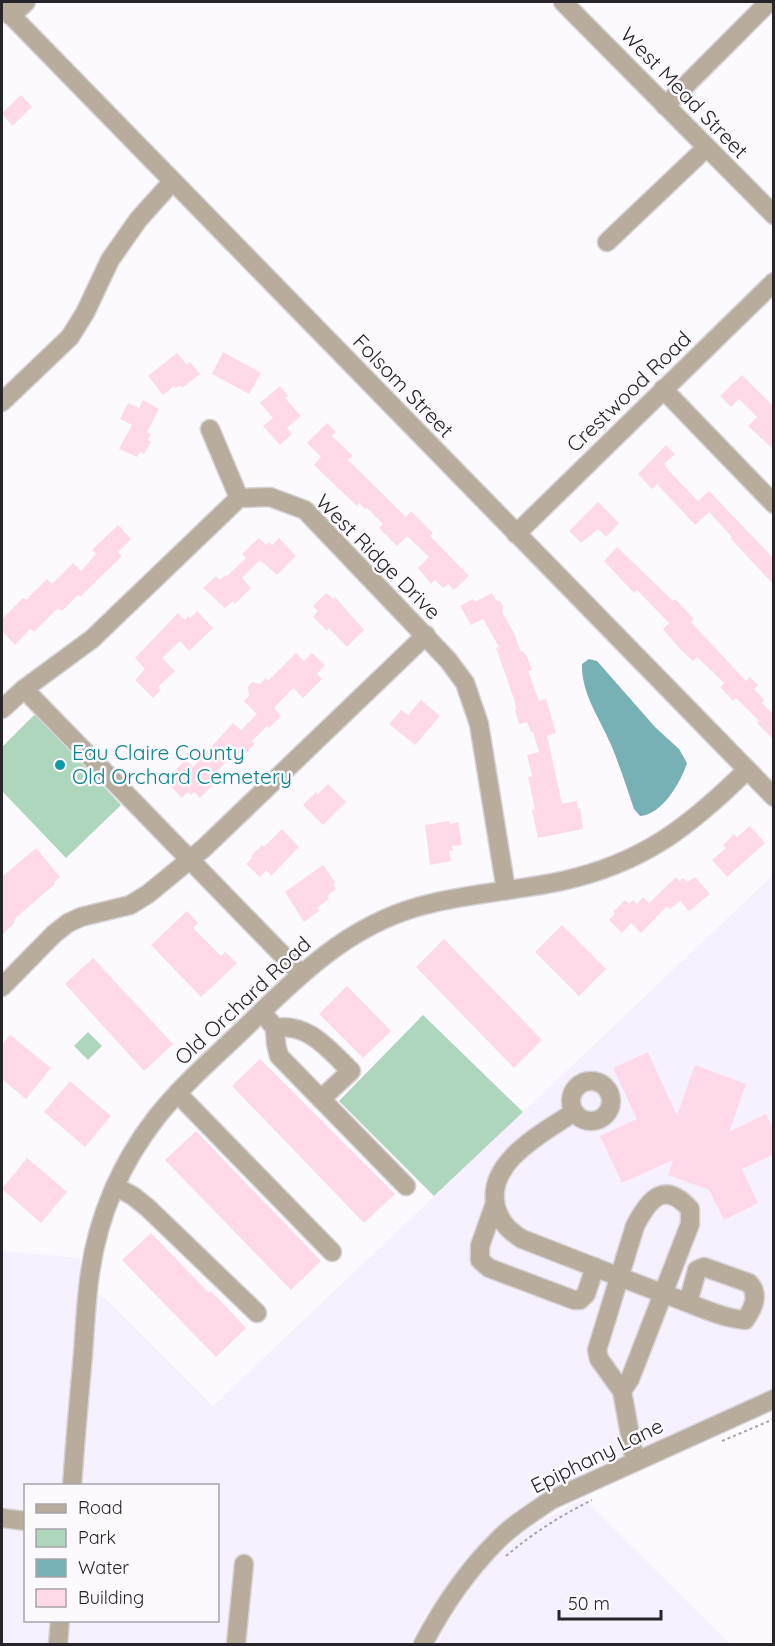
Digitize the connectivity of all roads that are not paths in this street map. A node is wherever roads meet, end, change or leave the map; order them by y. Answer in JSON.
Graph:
{"nodes":[{"id":1,"x":26,"y":2,"type":"edge"},
{"id":2,"x":562,"y":2,"type":"edge"},
{"id":3,"x":769,"y":2,"type":"edge"},
{"id":4,"x":6,"y":11,"type":"edge"},
{"id":5,"x":665,"y":106,"type":"junction"},
{"id":6,"x":706,"y":148,"type":"junction"},
{"id":7,"x":172,"y":182,"type":"junction"},
{"id":8,"x":774,"y":215,"type":"edge"},
{"id":9,"x":607,"y":242,"type":"dead end"},
{"id":10,"x":774,"y":282,"type":"edge"},
{"id":11,"x":663,"y":389,"type":"junction"},
{"id":12,"x":2,"y":402,"type":"edge"},
{"id":13,"x":210,"y":429,"type":"dead end"},
{"id":14,"x":239,"y":498,"type":"junction"},
{"id":15,"x":774,"y":504,"type":"edge"},
{"id":16,"x":516,"y":534,"type":"junction"},
{"id":17,"x":426,"y":635,"type":"junction"},
{"id":18,"x":24,"y":689,"type":"junction"},
{"id":19,"x":2,"y":709,"type":"edge"},
{"id":20,"x":747,"y":770,"type":"junction"},
{"id":21,"x":774,"y":797,"type":"edge"},
{"id":22,"x":190,"y":860,"type":"junction"},
{"id":23,"x":506,"y":890,"type":"junction"},
{"id":24,"x":300,"y":973,"type":"junction"},
{"id":25,"x":2,"y":987,"type":"edge"},
{"id":26,"x":262,"y":1011,"type":"junction"},
{"id":27,"x":275,"y":1028,"type":"junction"},
{"id":28,"x":178,"y":1094,"type":"junction"},
{"id":29,"x":321,"y":1099,"type":"junction"},
{"id":30,"x":574,"y":1112,"type":"dead end"},
{"id":31,"x":115,"y":1186,"type":"junction"},
{"id":32,"x":406,"y":1186,"type":"dead end"},
{"id":33,"x":495,"y":1203,"type":"junction"},
{"id":34,"x":332,"y":1252,"type":"dead end"},
{"id":35,"x":595,"y":1267,"type":"junction"},
{"id":36,"x":620,"y":1276,"type":"junction"},
{"id":37,"x":663,"y":1293,"type":"junction"},
{"id":38,"x":688,"y":1303,"type":"dead end"},
{"id":39,"x":257,"y":1313,"type":"dead end"},
{"id":40,"x":622,"y":1391,"type":"junction"},
{"id":41,"x":774,"y":1399,"type":"edge"},
{"id":42,"x":635,"y":1462,"type":"junction"},
{"id":43,"x":72,"y":1484,"type":"edge"},
{"id":44,"x":2,"y":1518,"type":"edge"},
{"id":45,"x":24,"y":1521,"type":"edge"},
{"id":46,"x":244,"y":1564,"type":"dead end"},
{"id":47,"x":60,"y":1622,"type":"edge"},
{"id":48,"x":58,"y":1644,"type":"edge"},
{"id":49,"x":236,"y":1644,"type":"edge"},
{"id":50,"x":423,"y":1644,"type":"edge"}],
"edges":[{"from":1,"to":4,"type":"street"},
{"from":2,"to":5,"type":"street","name":"West Mead Street"},
{"from":3,"to":5,"type":"street"},
{"from":4,"to":7,"type":"street","name":"Folsom Street"},
{"from":5,"to":6,"type":"street","name":"West Mead Street"},
{"from":6,"to":8,"type":"street","name":"West Mead Street"},
{"from":6,"to":9,"type":"street"},
{"from":7,"to":12,"type":"street"},
{"from":7,"to":16,"type":"street","name":"Folsom Street"},
{"from":10,"to":11,"type":"street","name":"Crestwood Road"},
{"from":11,"to":15,"type":"street"},
{"from":11,"to":16,"type":"street","name":"Crestwood Road"},
{"from":13,"to":14,"type":"street"},
{"from":14,"to":17,"type":"street","name":"West Ridge Drive"},
{"from":14,"to":18,"type":"street"},
{"from":16,"to":20,"type":"street","name":"Folsom Street"},
{"from":17,"to":22,"type":"street"},
{"from":17,"to":23,"type":"street","name":"West Ridge Drive"},
{"from":18,"to":19,"type":"street"},
{"from":18,"to":22,"type":"street"},
{"from":20,"to":21,"type":"street","name":"Folsom Street"},
{"from":20,"to":23,"type":"street","name":"Old Orchard Road"},
{"from":22,"to":24,"type":"street"},
{"from":22,"to":25,"type":"street"},
{"from":23,"to":24,"type":"street","name":"Old Orchard Road"},
{"from":24,"to":26,"type":"street","name":"Old Orchard Road"},
{"from":26,"to":27,"type":"street"},
{"from":26,"to":28,"type":"street","name":"Old Orchard Road"},
{"from":27,"to":29,"type":"street"},
{"from":27,"to":29,"type":"street"},
{"from":28,"to":31,"type":"street","name":"Old Orchard Road"},
{"from":28,"to":34,"type":"street"},
{"from":29,"to":32,"type":"street"},
{"from":30,"to":33,"type":"street"},
{"from":31,"to":39,"type":"street"},
{"from":31,"to":43,"type":"street","name":"Old Orchard Road"},
{"from":33,"to":35,"type":"street"},
{"from":33,"to":35,"type":"street"},
{"from":35,"to":36,"type":"street"},
{"from":36,"to":37,"type":"street"},
{"from":36,"to":37,"type":"street"},
{"from":36,"to":40,"type":"street"},
{"from":37,"to":38,"type":"street"},
{"from":37,"to":40,"type":"street"},
{"from":40,"to":42,"type":"street"},
{"from":41,"to":42,"type":"street","name":"Epiphany Lane"},
{"from":42,"to":50,"type":"street","name":"Epiphany Lane"},
{"from":44,"to":45,"type":"street"},
{"from":46,"to":49,"type":"street"},
{"from":47,"to":48,"type":"street"}]}
